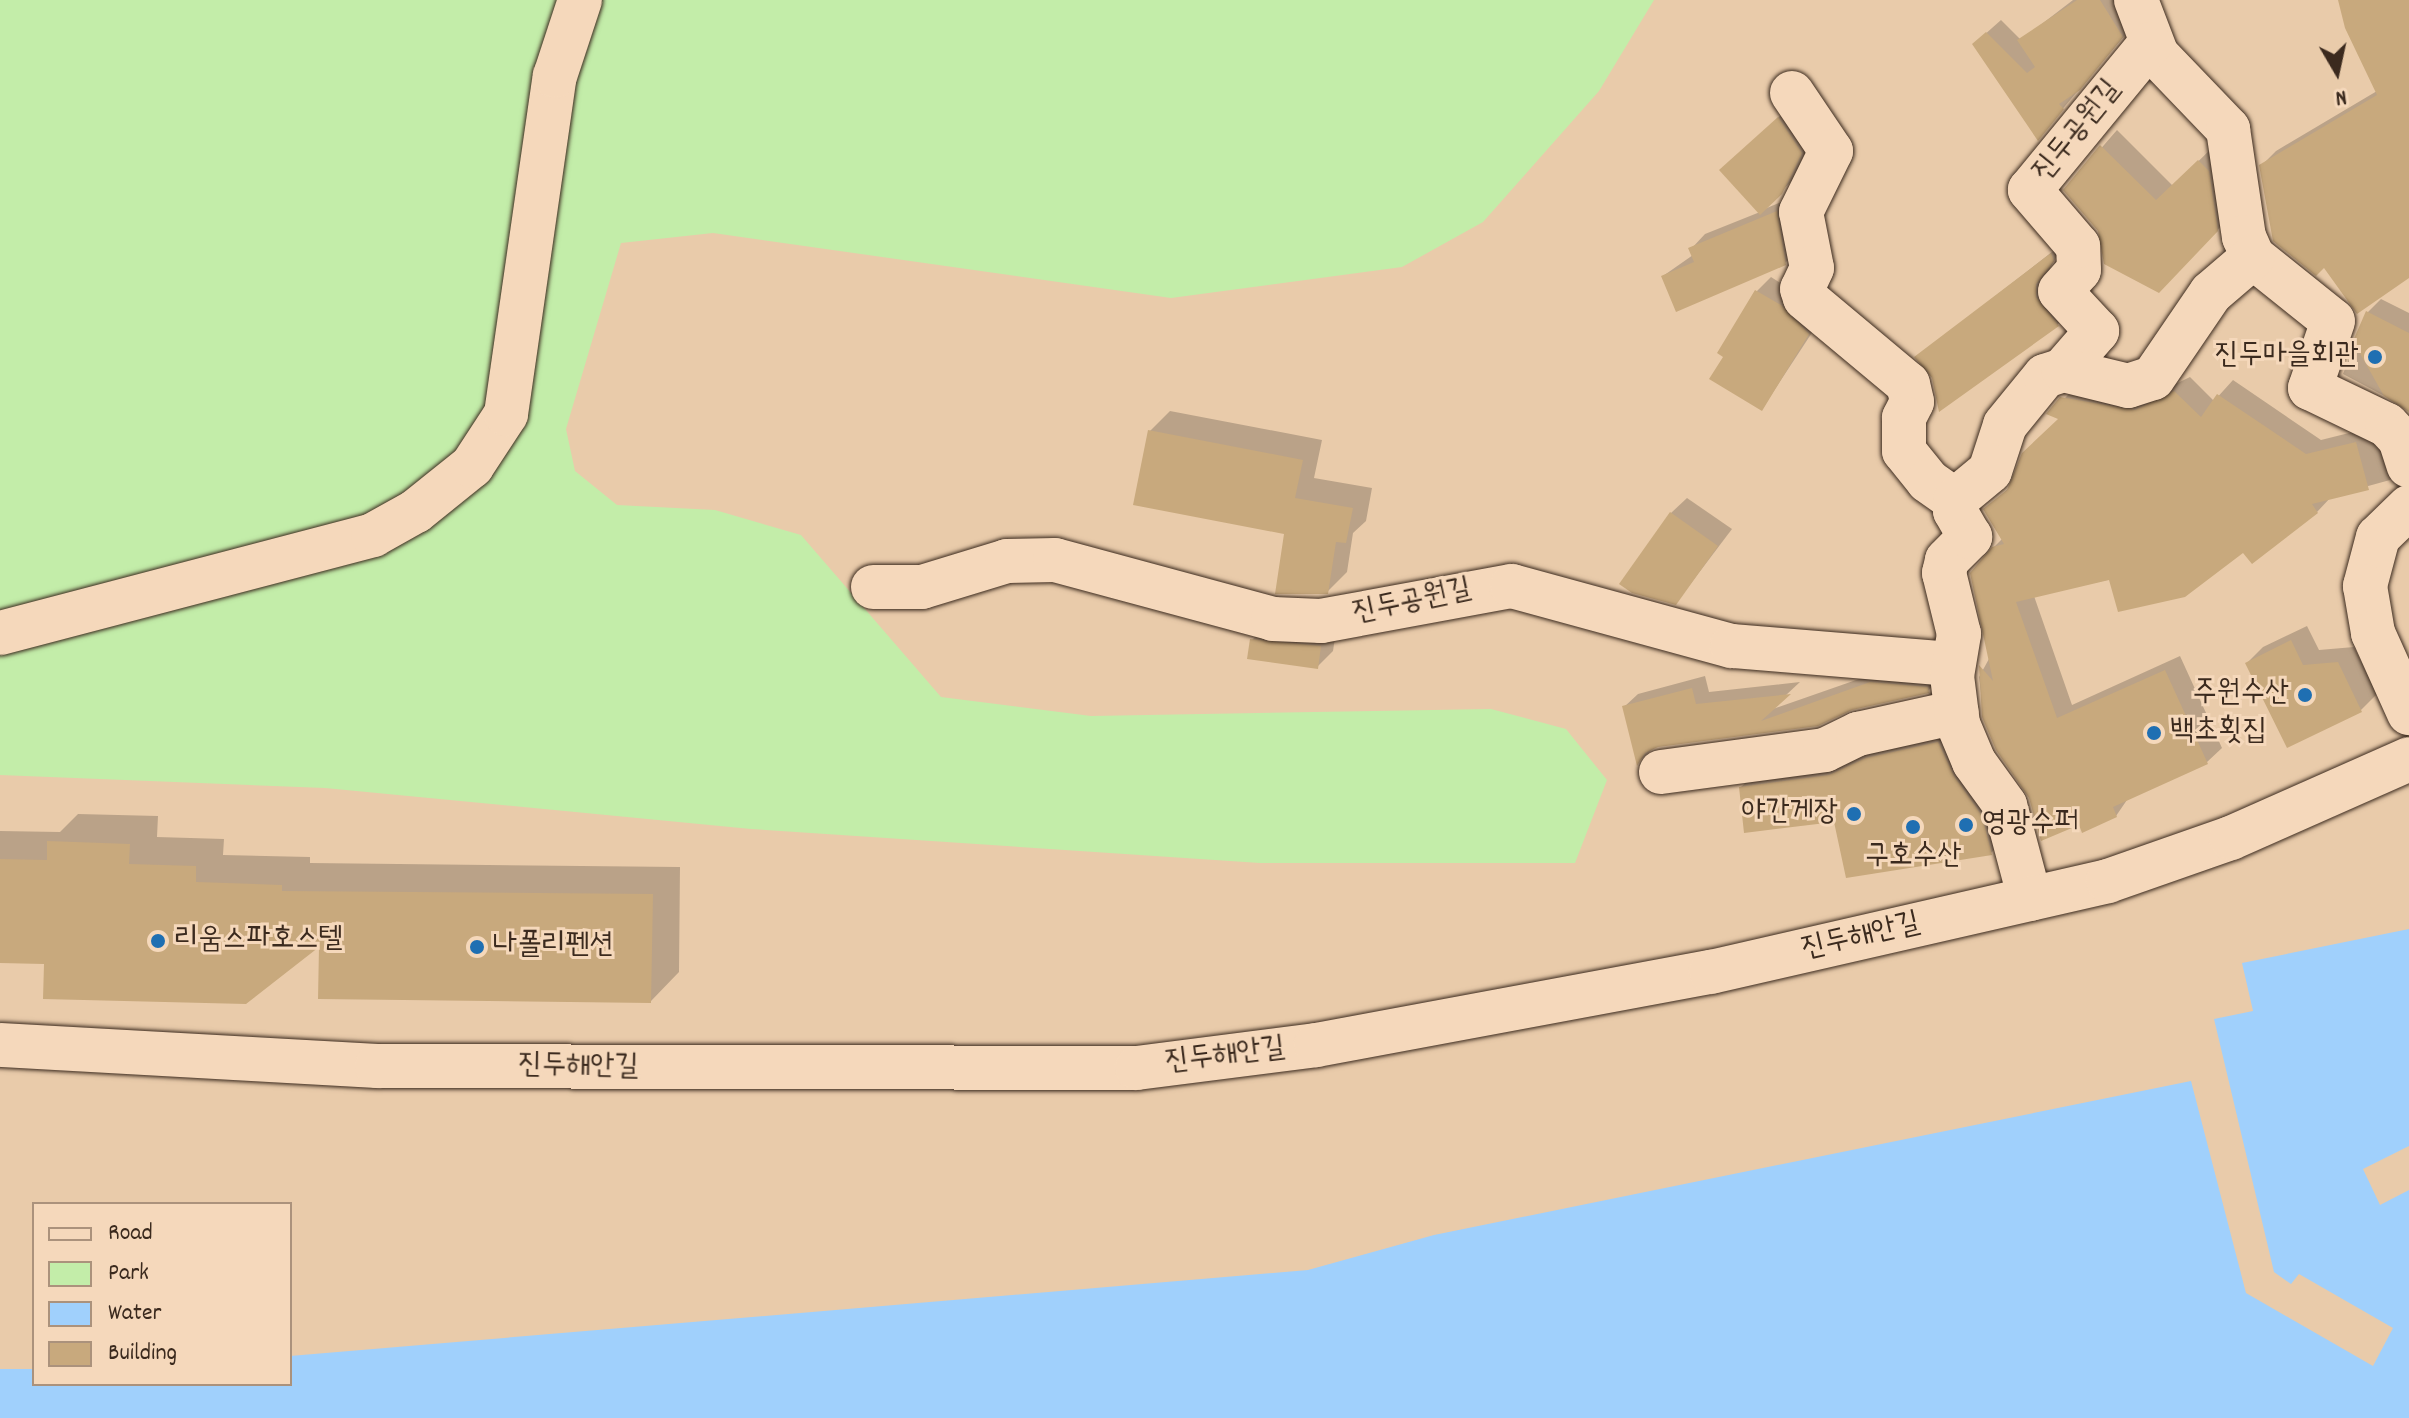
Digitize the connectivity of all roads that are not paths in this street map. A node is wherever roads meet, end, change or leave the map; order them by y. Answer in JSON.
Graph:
{"nodes":[{"id":1,"x":580,"y":0,"type":"edge"},
{"id":2,"x":2136,"y":0,"type":"edge"},
{"id":3,"x":2150,"y":44,"type":"junction"},
{"id":4,"x":1792,"y":93,"type":"dead end"},
{"id":5,"x":2253,"y":257,"type":"junction"},
{"id":6,"x":2063,"y":370,"type":"junction"},
{"id":7,"x":2406,"y":442,"type":"edge"},
{"id":8,"x":1955,"y":500,"type":"junction"},
{"id":9,"x":2409,"y":507,"type":"edge"},
{"id":10,"x":873,"y":587,"type":"dead end"},
{"id":11,"x":0,"y":633,"type":"edge"},
{"id":12,"x":1953,"y":664,"type":"junction"},
{"id":13,"x":1957,"y":712,"type":"junction"},
{"id":14,"x":2409,"y":713,"type":"edge"},
{"id":15,"x":2409,"y":759,"type":"edge"},
{"id":16,"x":1661,"y":772,"type":"dead end"},
{"id":17,"x":2030,"y":899,"type":"junction"},
{"id":18,"x":0,"y":1045,"type":"edge"}],
"edges":[{"from":1,"to":11,"type":"street"},
{"from":2,"to":3,"type":"street"},
{"from":3,"to":5,"type":"street"},
{"from":3,"to":6,"type":"street","name":"진두공원길"},
{"from":4,"to":8,"type":"street"},
{"from":5,"to":6,"type":"street"},
{"from":5,"to":7,"type":"street"},
{"from":6,"to":8,"type":"street","name":"진두공원길"},
{"from":8,"to":12,"type":"street"},
{"from":9,"to":14,"type":"street"},
{"from":10,"to":12,"type":"street","name":"진두공원길"},
{"from":12,"to":13,"type":"street"},
{"from":13,"to":16,"type":"street"},
{"from":13,"to":17,"type":"street"},
{"from":15,"to":17,"type":"street","name":"진두해안길"},
{"from":17,"to":18,"type":"street","name":"진두해안길"}]}
